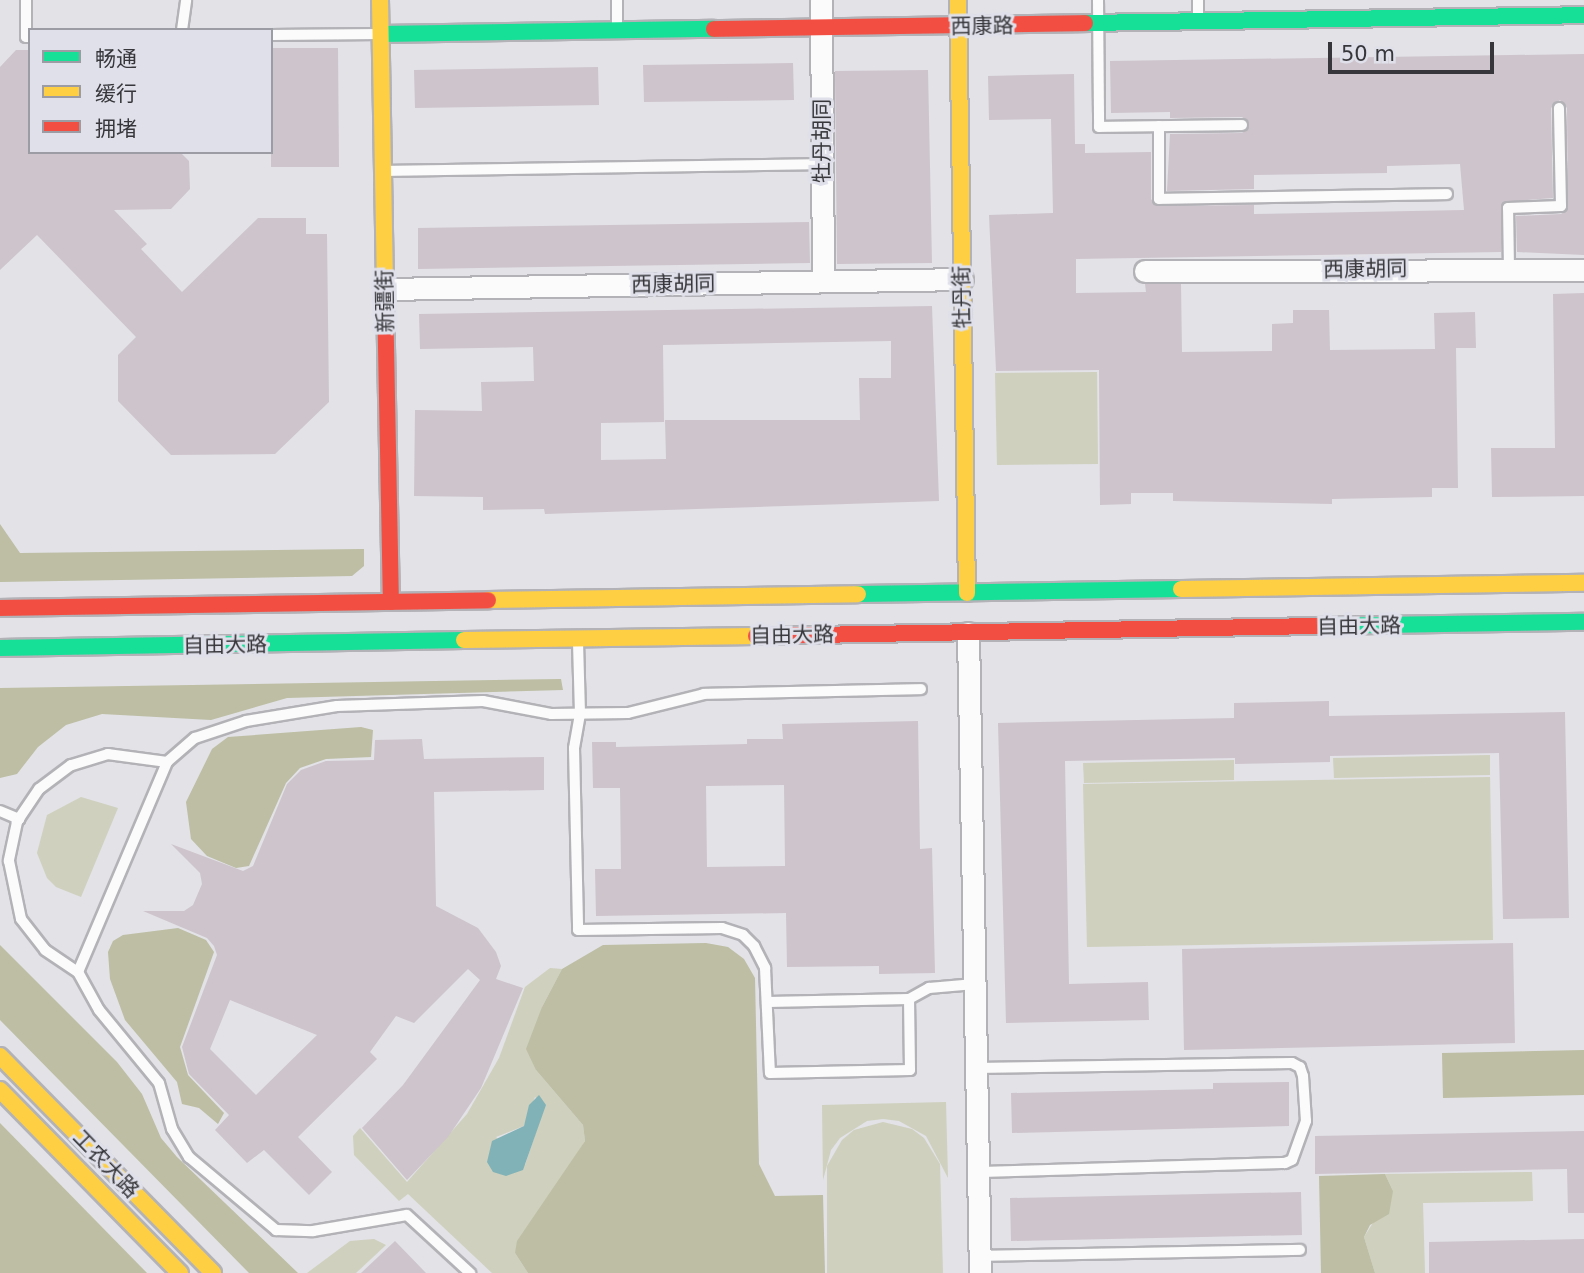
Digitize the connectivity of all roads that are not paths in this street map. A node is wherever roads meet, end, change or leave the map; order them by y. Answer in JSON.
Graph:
{"nodes":[{"id":1,"x":26,"y":0,"type":"edge"},
{"id":2,"x":186,"y":0,"type":"edge"},
{"id":3,"x":380,"y":0,"type":"edge"},
{"id":4,"x":617,"y":0,"type":"edge"},
{"id":5,"x":821,"y":0,"type":"edge"},
{"id":6,"x":958,"y":0,"type":"edge"},
{"id":7,"x":1098,"y":0,"type":"edge"},
{"id":8,"x":1198,"y":0,"type":"edge"},
{"id":9,"x":1584,"y":15,"type":"edge"},
{"id":10,"x":1198,"y":22,"type":"junction"},
{"id":11,"x":1098,"y":24,"type":"junction"},
{"id":12,"x":958,"y":26,"type":"junction"},
{"id":13,"x":182,"y":28,"type":"edge"},
{"id":14,"x":822,"y":28,"type":"junction"},
{"id":15,"x":617,"y":31,"type":"junction"},
{"id":16,"x":381,"y":34,"type":"junction"},
{"id":17,"x":273,"y":35,"type":"edge"},
{"id":18,"x":28,"y":37,"type":"edge"},
{"id":19,"x":1559,"y":108,"type":"dead end"},
{"id":20,"x":1241,"y":125,"type":"dead end"},
{"id":21,"x":1158,"y":126,"type":"junction"},
{"id":22,"x":822,"y":164,"type":"junction"},
{"id":23,"x":383,"y":171,"type":"junction"},
{"id":24,"x":1447,"y":194,"type":"dead end"},
{"id":25,"x":1509,"y":269,"type":"junction"},
{"id":26,"x":1584,"y":270,"type":"edge"},
{"id":27,"x":1145,"y":271,"type":"dead end"},
{"id":28,"x":962,"y":279,"type":"junction"},
{"id":29,"x":823,"y":281,"type":"junction"},
{"id":30,"x":385,"y":289,"type":"junction"},
{"id":31,"x":1584,"y":583,"type":"edge"},
{"id":32,"x":967,"y":593,"type":"junction"},
{"id":33,"x":390,"y":602,"type":"junction"},
{"id":34,"x":0,"y":608,"type":"edge"},
{"id":35,"x":1584,"y":622,"type":"edge"},
{"id":36,"x":968,"y":633,"type":"junction"},
{"id":37,"x":578,"y":639,"type":"junction"},
{"id":38,"x":0,"y":648,"type":"edge"},
{"id":39,"x":920,"y":689,"type":"dead end"},
{"id":40,"x":580,"y":714,"type":"junction"},
{"id":41,"x":167,"y":762,"type":"junction"},
{"id":42,"x":0,"y":811,"type":"edge"},
{"id":43,"x":19,"y":819,"type":"junction"},
{"id":44,"x":78,"y":972,"type":"junction"},
{"id":45,"x":975,"y":984,"type":"junction"},
{"id":46,"x":909,"y":999,"type":"junction"},
{"id":47,"x":768,"y":1002,"type":"junction"},
{"id":48,"x":0,"y":1056,"type":"edge"},
{"id":49,"x":976,"y":1069,"type":"junction"},
{"id":50,"x":0,"y":1090,"type":"edge"},
{"id":51,"x":978,"y":1172,"type":"junction"},
{"id":52,"x":1300,"y":1250,"type":"dead end"},
{"id":53,"x":980,"y":1265,"type":"edge"},
{"id":54,"x":180,"y":1273,"type":"edge"},
{"id":55,"x":213,"y":1273,"type":"edge"},
{"id":56,"x":470,"y":1273,"type":"edge"}],
"edges":[{"from":1,"to":18,"type":"lane"},
{"from":2,"to":13,"type":"lane"},
{"from":3,"to":16,"type":"main road","name":"新疆街"},
{"from":4,"to":15,"type":"lane"},
{"from":5,"to":14,"type":"street","name":"牡丹胡同"},
{"from":6,"to":12,"type":"main road","name":"牡丹街"},
{"from":7,"to":11,"type":"lane"},
{"from":8,"to":10,"type":"lane"},
{"from":9,"to":10,"type":"main road","name":"西康路"},
{"from":10,"to":11,"type":"main road","name":"西康路"},
{"from":11,"to":12,"type":"main road","name":"西康路"},
{"from":11,"to":21,"type":"lane"},
{"from":12,"to":14,"type":"main road","name":"西康路"},
{"from":12,"to":28,"type":"main road","name":"牡丹街"},
{"from":14,"to":15,"type":"main road","name":"西康路"},
{"from":14,"to":22,"type":"street","name":"牡丹胡同"},
{"from":15,"to":16,"type":"main road","name":"西康路"},
{"from":16,"to":17,"type":"lane"},
{"from":16,"to":23,"type":"main road","name":"新疆街"},
{"from":19,"to":25,"type":"lane"},
{"from":20,"to":21,"type":"lane"},
{"from":21,"to":24,"type":"lane"},
{"from":22,"to":23,"type":"lane"},
{"from":22,"to":29,"type":"street","name":"牡丹胡同"},
{"from":23,"to":30,"type":"main road","name":"新疆街"},
{"from":25,"to":26,"type":"street","name":"西康胡同"},
{"from":25,"to":27,"type":"street","name":"西康胡同"},
{"from":28,"to":29,"type":"street","name":"西康胡同"},
{"from":28,"to":32,"type":"main road","name":"牡丹街"},
{"from":29,"to":30,"type":"street","name":"西康胡同"},
{"from":30,"to":33,"type":"main road","name":"新疆街"},
{"from":31,"to":32,"type":"main road","name":"自由大路"},
{"from":32,"to":33,"type":"main road","name":"自由大路"},
{"from":33,"to":34,"type":"main road","name":"自由大路"},
{"from":35,"to":36,"type":"main road","name":"自由大路"},
{"from":36,"to":37,"type":"main road","name":"自由大路"},
{"from":36,"to":45,"type":"street"},
{"from":37,"to":38,"type":"main road","name":"自由大路"},
{"from":37,"to":40,"type":"lane"},
{"from":39,"to":40,"type":"lane"},
{"from":40,"to":41,"type":"lane"},
{"from":40,"to":47,"type":"lane"},
{"from":41,"to":43,"type":"lane"},
{"from":41,"to":44,"type":"lane"},
{"from":42,"to":43,"type":"lane"},
{"from":43,"to":44,"type":"lane"},
{"from":44,"to":56,"type":"lane"},
{"from":45,"to":46,"type":"lane"},
{"from":45,"to":49,"type":"street"},
{"from":46,"to":47,"type":"lane"},
{"from":46,"to":47,"type":"lane"},
{"from":48,"to":55,"type":"main road","name":"工农大路"},
{"from":49,"to":51,"type":"street"},
{"from":49,"to":51,"type":"lane"},
{"from":50,"to":54,"type":"main road","name":"工农大路"},
{"from":51,"to":53,"type":"street"},
{"from":52,"to":53,"type":"lane"}]}
